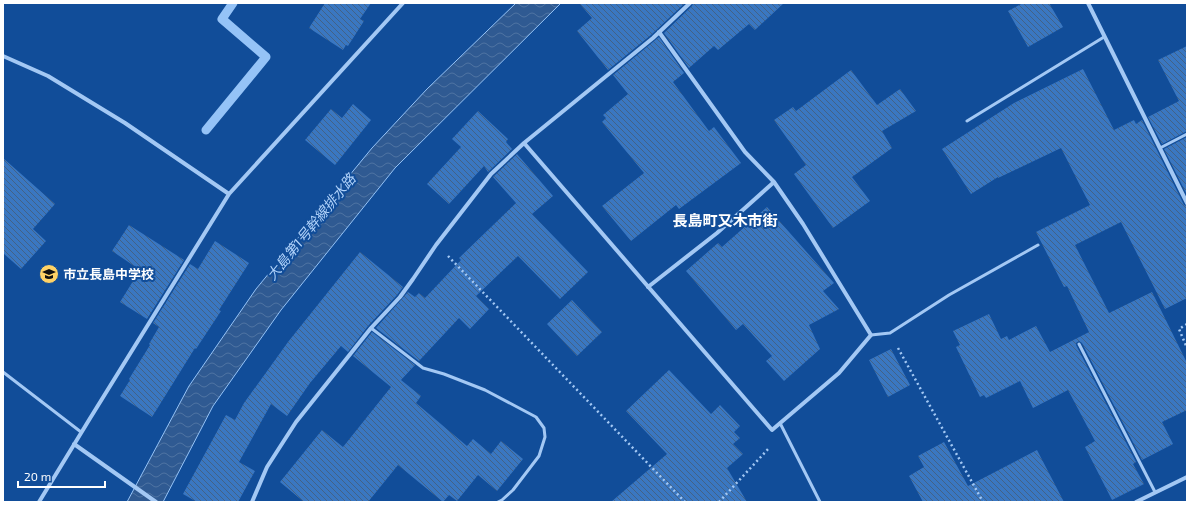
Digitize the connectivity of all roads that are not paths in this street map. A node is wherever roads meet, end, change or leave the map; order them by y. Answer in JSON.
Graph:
{"nodes":[{"id":1,"x":403,"y":3,"type":"edge"},
{"id":2,"x":690,"y":3,"type":"edge"},
{"id":3,"x":1088,"y":3,"type":"edge"},
{"id":4,"x":658,"y":32,"type":"junction"},
{"id":5,"x":1104,"y":37,"type":"junction"},
{"id":6,"x":3,"y":56,"type":"edge"},
{"id":7,"x":967,"y":121,"type":"dead end"},
{"id":8,"x":1187,"y":134,"type":"edge"},
{"id":9,"x":524,"y":143,"type":"junction"},
{"id":10,"x":1160,"y":148,"type":"junction"},
{"id":11,"x":774,"y":182,"type":"junction"},
{"id":12,"x":229,"y":194,"type":"junction"},
{"id":13,"x":1187,"y":203,"type":"edge"},
{"id":14,"x":1038,"y":245,"type":"dead end"},
{"id":15,"x":648,"y":287,"type":"junction"},
{"id":16,"x":371,"y":328,"type":"junction"},
{"id":17,"x":871,"y":335,"type":"junction"},
{"id":18,"x":1079,"y":344,"type":"dead end"},
{"id":19,"x":3,"y":372,"type":"edge"},
{"id":20,"x":780,"y":423,"type":"junction"},
{"id":21,"x":81,"y":432,"type":"junction"},
{"id":22,"x":74,"y":444,"type":"junction"},
{"id":23,"x":1187,"y":477,"type":"edge"},
{"id":24,"x":1155,"y":492,"type":"junction"},
{"id":25,"x":39,"y":502,"type":"edge"},
{"id":26,"x":156,"y":502,"type":"edge"},
{"id":27,"x":252,"y":502,"type":"edge"},
{"id":28,"x":498,"y":502,"type":"edge"},
{"id":29,"x":820,"y":502,"type":"edge"},
{"id":30,"x":1136,"y":502,"type":"edge"}],
"edges":[{"from":1,"to":12,"type":"street"},
{"from":2,"to":4,"type":"street"},
{"from":3,"to":5,"type":"street"},
{"from":4,"to":9,"type":"street"},
{"from":4,"to":11,"type":"street"},
{"from":5,"to":7,"type":"lane"},
{"from":5,"to":10,"type":"street"},
{"from":6,"to":12,"type":"street"},
{"from":8,"to":10,"type":"lane"},
{"from":9,"to":15,"type":"street"},
{"from":9,"to":16,"type":"street"},
{"from":10,"to":13,"type":"street"},
{"from":11,"to":15,"type":"street"},
{"from":11,"to":17,"type":"street"},
{"from":12,"to":21,"type":"street"},
{"from":14,"to":17,"type":"lane"},
{"from":15,"to":20,"type":"street"},
{"from":16,"to":27,"type":"street"},
{"from":16,"to":28,"type":"lane"},
{"from":17,"to":20,"type":"street"},
{"from":18,"to":24,"type":"lane"},
{"from":19,"to":21,"type":"lane"},
{"from":20,"to":29,"type":"lane"},
{"from":21,"to":22,"type":"street"},
{"from":22,"to":25,"type":"street"},
{"from":22,"to":26,"type":"street"},
{"from":23,"to":24,"type":"street"},
{"from":24,"to":30,"type":"street"}]}
